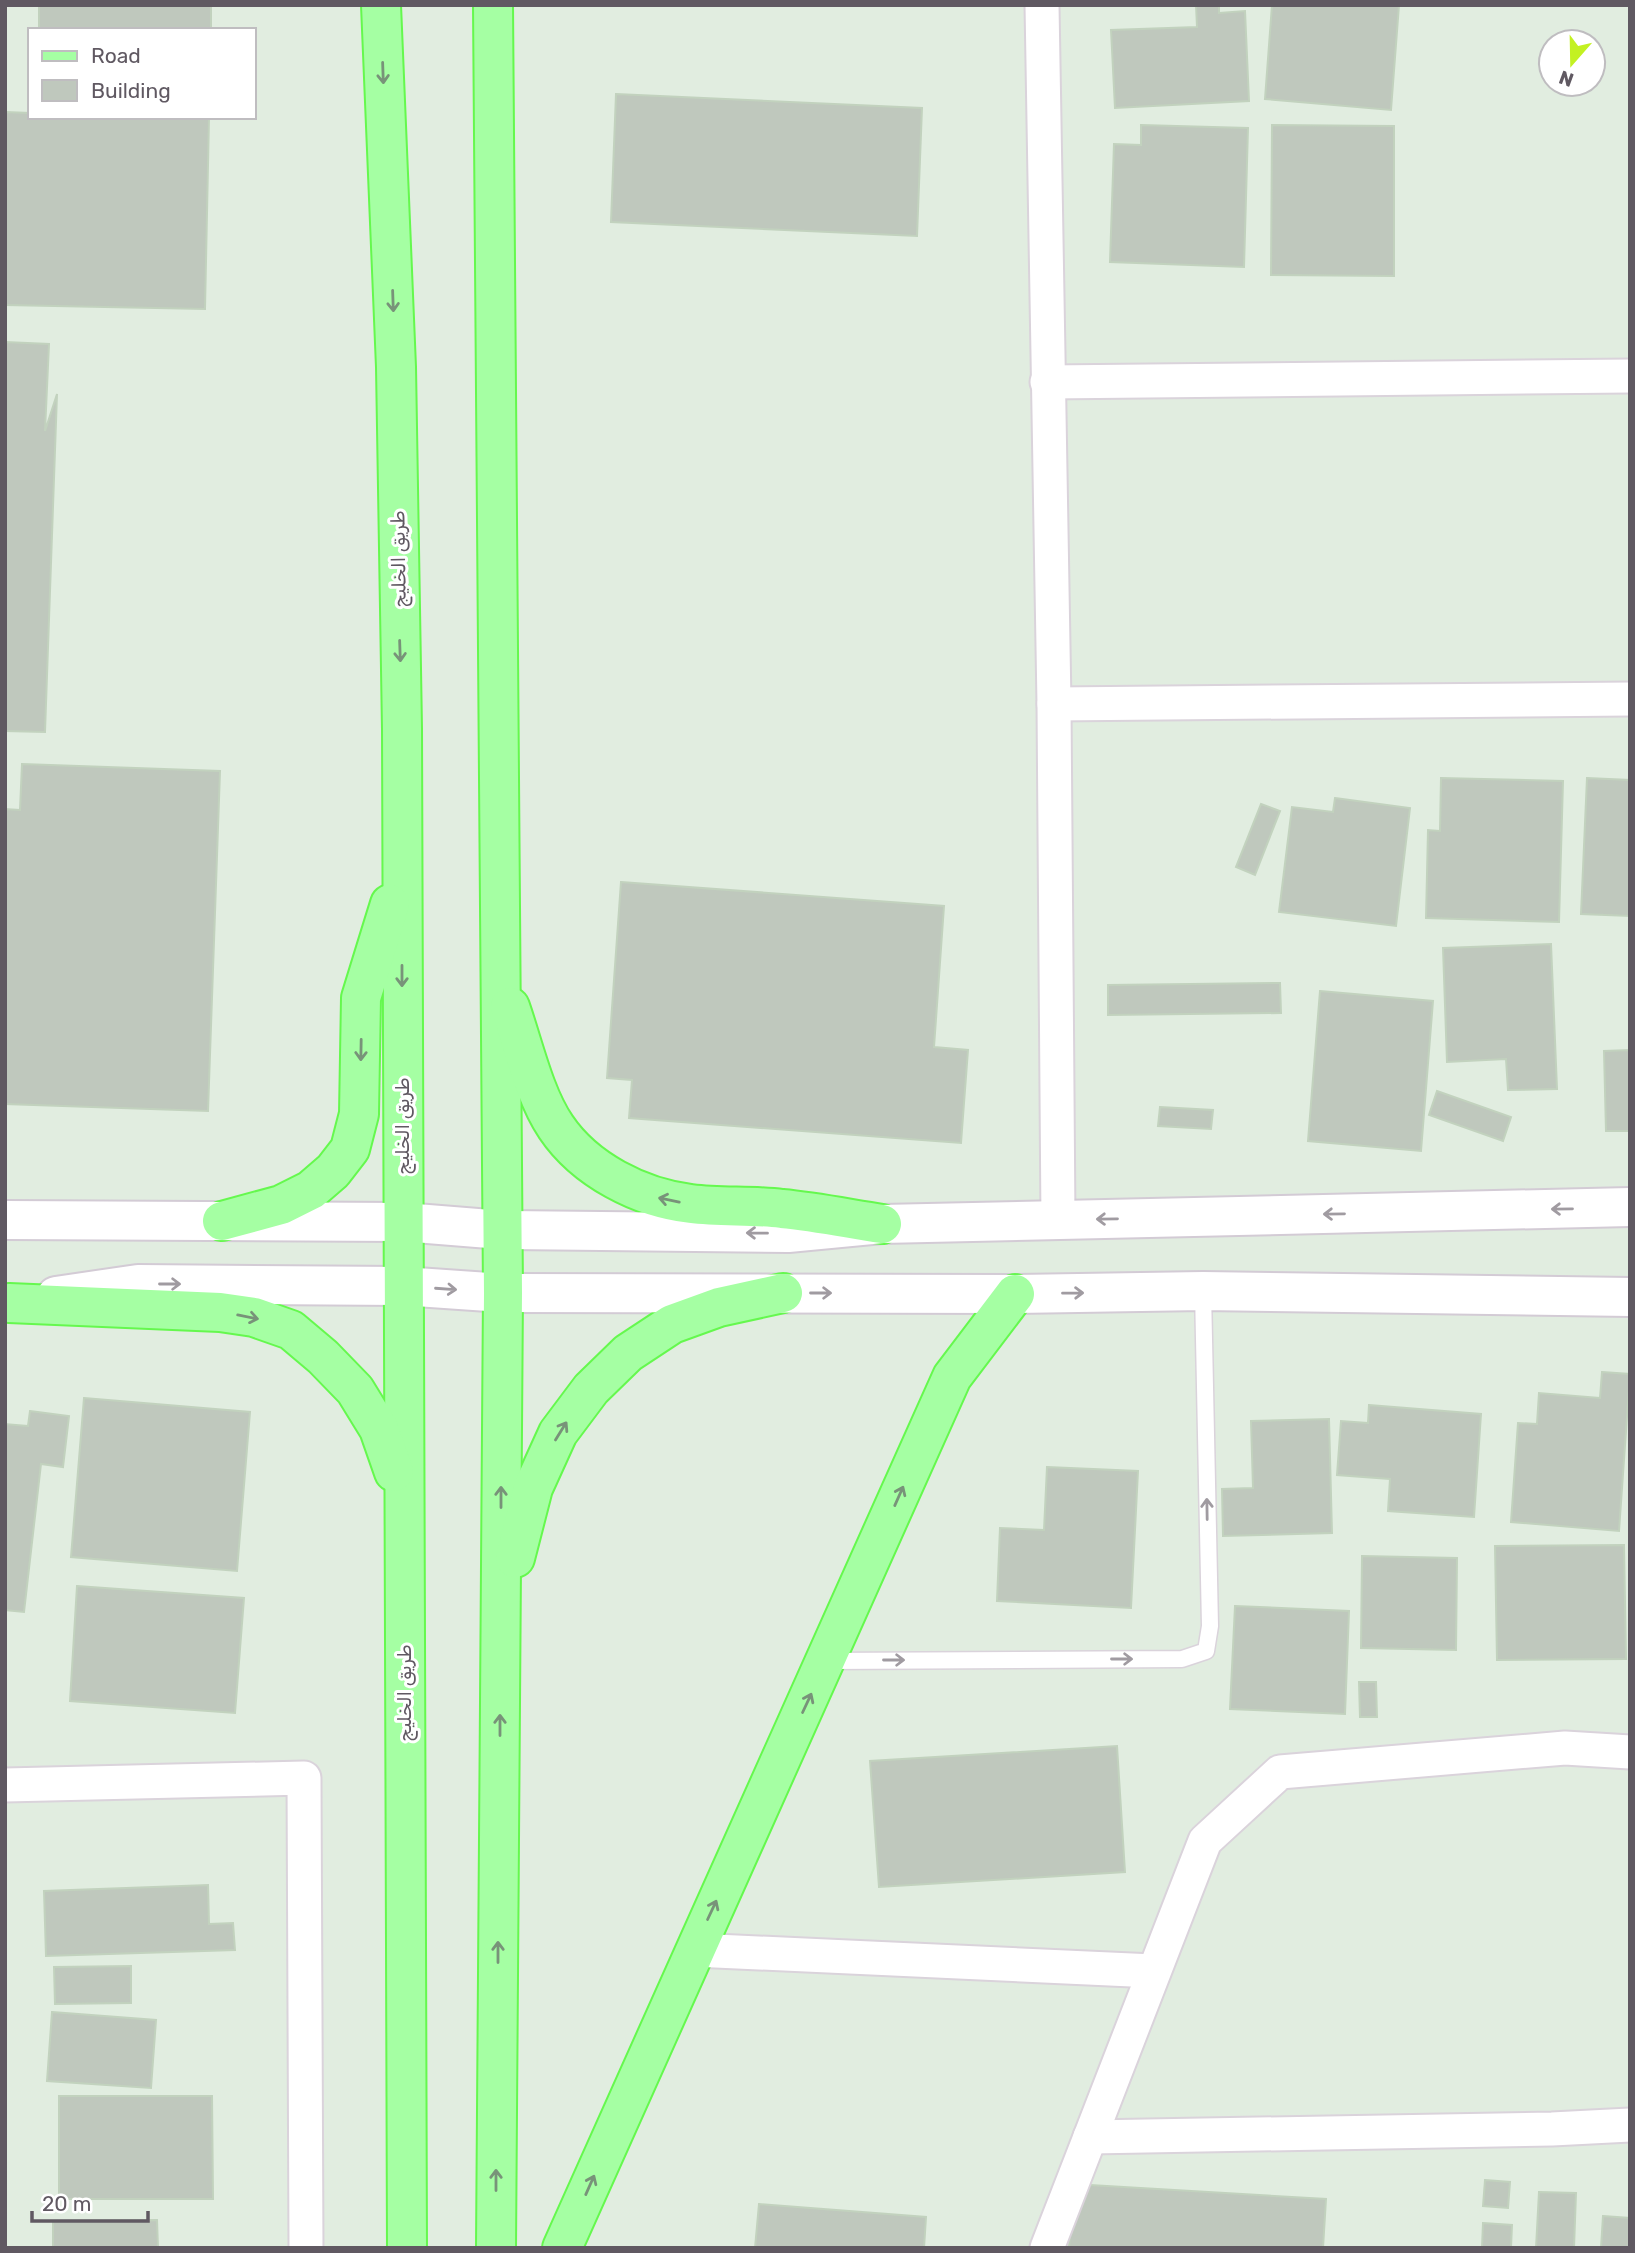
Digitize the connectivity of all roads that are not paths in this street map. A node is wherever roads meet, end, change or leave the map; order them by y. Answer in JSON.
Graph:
{"nodes":[{"id":1,"x":1042,"y":5,"type":"edge"},
{"id":2,"x":379,"y":12,"type":"edge"},
{"id":3,"x":496,"y":12,"type":"edge"},
{"id":4,"x":1630,"y":376,"type":"edge"},
{"id":5,"x":1047,"y":382,"type":"junction"},
{"id":6,"x":1630,"y":699,"type":"edge"},
{"id":7,"x":1054,"y":704,"type":"junction"},
{"id":8,"x":402,"y":866,"type":"junction"},
{"id":9,"x":500,"y":975,"type":"junction"},
{"id":10,"x":1630,"y":1207,"type":"edge"},
{"id":11,"x":5,"y":1220,"type":"edge"},
{"id":12,"x":222,"y":1221,"type":"junction"},
{"id":13,"x":1058,"y":1221,"type":"junction"},
{"id":14,"x":402,"y":1222,"type":"junction"},
{"id":15,"x":882,"y":1224,"type":"junction"},
{"id":16,"x":502,"y":1230,"type":"junction"},
{"id":17,"x":402,"y":1286,"type":"junction"},
{"id":18,"x":1203,"y":1291,"type":"junction"},
{"id":19,"x":503,"y":1293,"type":"junction"},
{"id":20,"x":783,"y":1293,"type":"junction"},
{"id":21,"x":1015,"y":1294,"type":"junction"},
{"id":22,"x":1630,"y":1297,"type":"edge"},
{"id":23,"x":7,"y":1303,"type":"edge"},
{"id":24,"x":403,"y":1495,"type":"junction"},
{"id":25,"x":501,"y":1611,"type":"junction"},
{"id":26,"x":826,"y":1661,"type":"junction"},
{"id":27,"x":1630,"y":1752,"type":"edge"},
{"id":28,"x":5,"y":1786,"type":"edge"},
{"id":29,"x":694,"y":1950,"type":"junction"},
{"id":30,"x":1154,"y":1971,"type":"junction"},
{"id":31,"x":1630,"y":2125,"type":"edge"},
{"id":32,"x":1090,"y":2137,"type":"junction"},
{"id":33,"x":306,"y":2248,"type":"edge"},
{"id":34,"x":407,"y":2248,"type":"edge"},
{"id":35,"x":496,"y":2248,"type":"edge"},
{"id":36,"x":562,"y":2248,"type":"edge"},
{"id":37,"x":1047,"y":2248,"type":"edge"}],
"edges":[{"from":1,"to":5,"type":"street"},
{"from":2,"to":8,"type":"main road","name":"طريق الخليج","one_way":true},
{"from":3,"to":9,"type":"main road"},
{"from":4,"to":5,"type":"street"},
{"from":5,"to":7,"type":"street"},
{"from":6,"to":7,"type":"street"},
{"from":7,"to":13,"type":"street"},
{"from":8,"to":12,"type":"main road","one_way":true},
{"from":8,"to":14,"type":"main road","name":"طريق الخليج","one_way":true},
{"from":15,"to":9,"type":"main road","one_way":true},
{"from":9,"to":16,"type":"main road"},
{"from":10,"to":13,"type":"street","one_way":true},
{"from":11,"to":12,"type":"street"},
{"from":12,"to":14,"type":"street"},
{"from":13,"to":15,"type":"street"},
{"from":14,"to":16,"type":"street"},
{"from":14,"to":17,"type":"main road","name":"طريق الخليج"},
{"from":15,"to":16,"type":"street","one_way":true},
{"from":16,"to":19,"type":"main road"},
{"from":17,"to":19,"type":"street","one_way":true},
{"from":23,"to":17,"type":"street","one_way":true},
{"from":17,"to":24,"type":"main road","name":"طريق الخليج"},
{"from":21,"to":18,"type":"street","one_way":true},
{"from":18,"to":22,"type":"street"},
{"from":26,"to":18,"type":"lane","one_way":true},
{"from":19,"to":20,"type":"street"},
{"from":25,"to":19,"type":"main road","one_way":true},
{"from":20,"to":21,"type":"street","one_way":true},
{"from":25,"to":20,"type":"main road","one_way":true},
{"from":26,"to":21,"type":"main road","one_way":true},
{"from":23,"to":24,"type":"main road","one_way":true},
{"from":24,"to":34,"type":"main road","name":"طريق الخليج"},
{"from":35,"to":25,"type":"main road","one_way":true},
{"from":29,"to":26,"type":"main road","one_way":true},
{"from":27,"to":30,"type":"street"},
{"from":28,"to":33,"type":"street"},
{"from":29,"to":30,"type":"street"},
{"from":36,"to":29,"type":"main road","one_way":true},
{"from":30,"to":32,"type":"street"},
{"from":31,"to":32,"type":"street"},
{"from":32,"to":37,"type":"street"}]}
